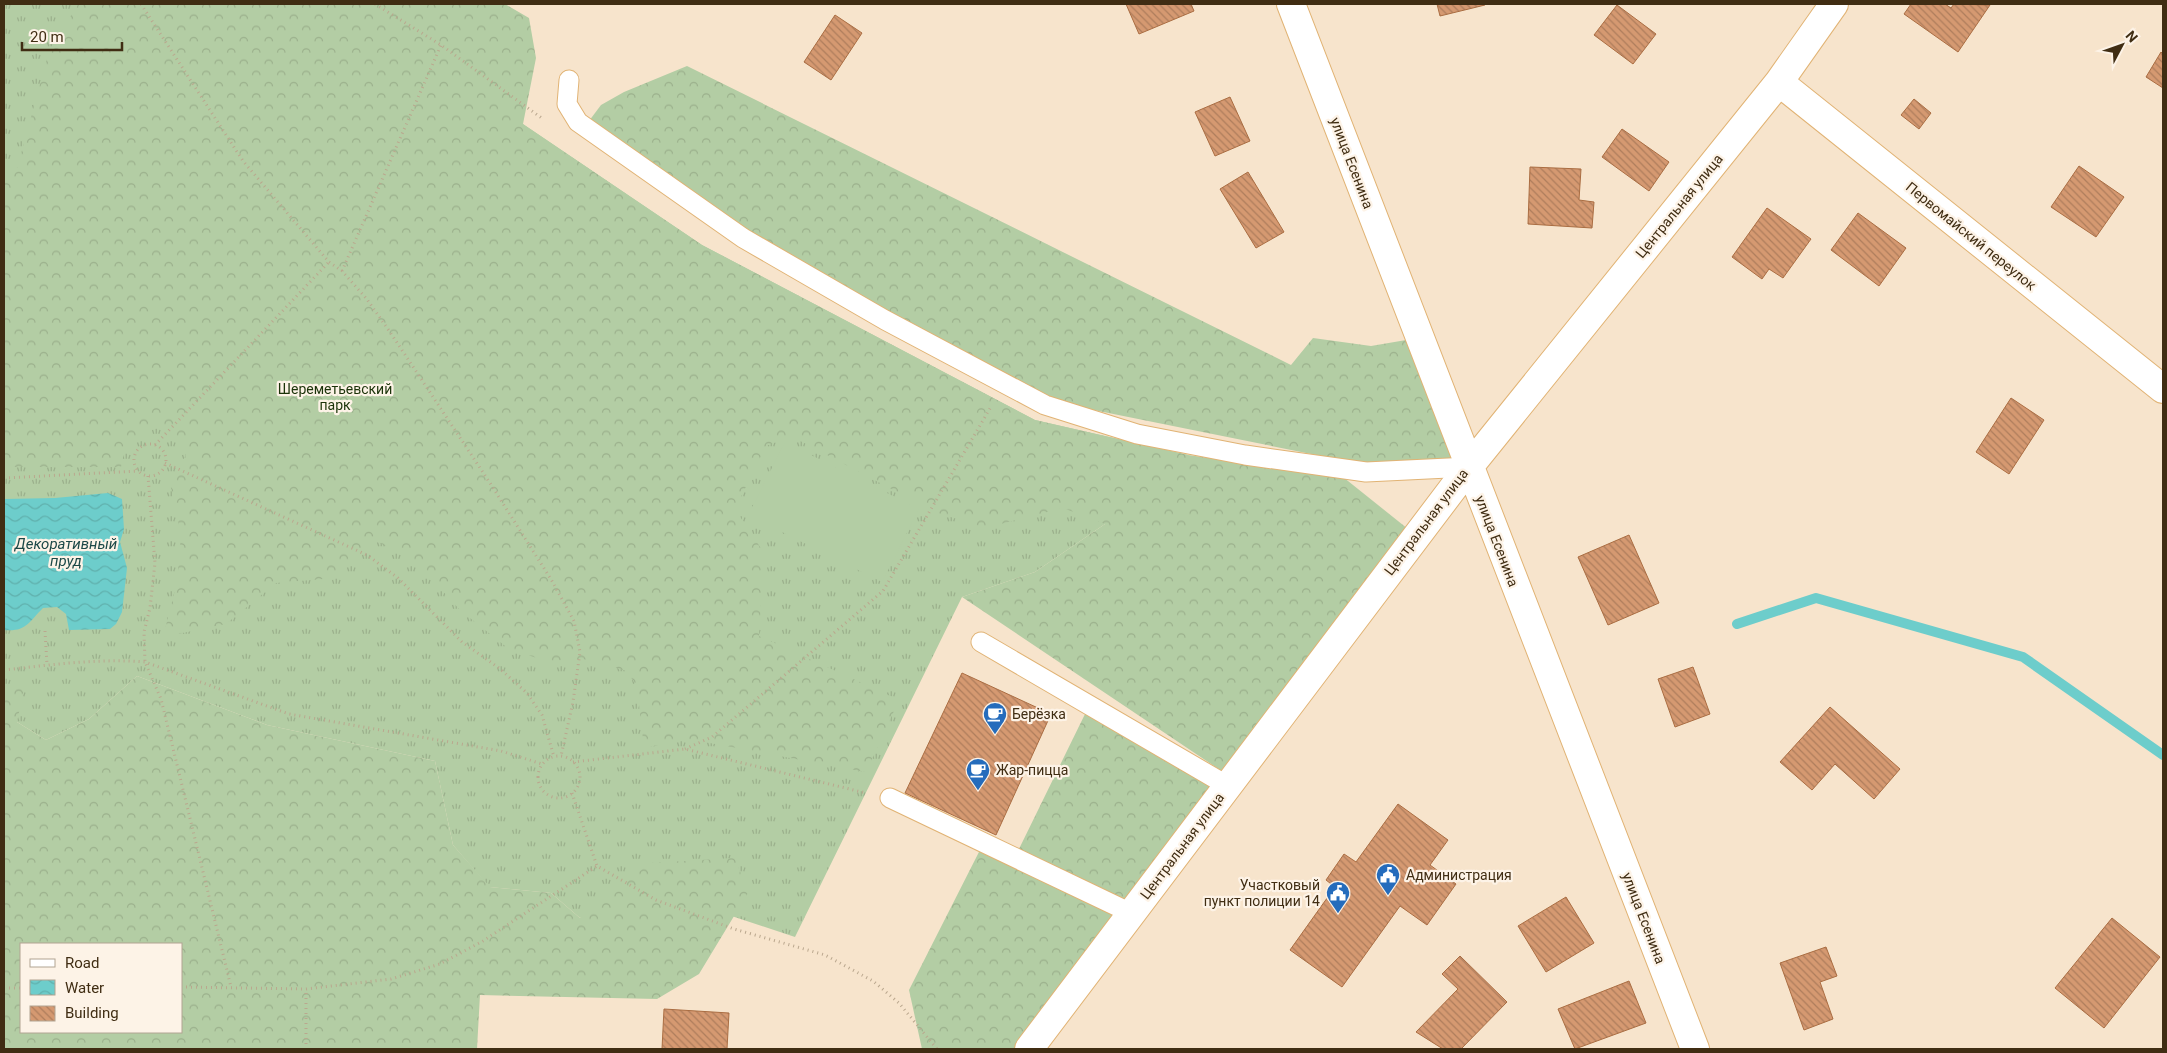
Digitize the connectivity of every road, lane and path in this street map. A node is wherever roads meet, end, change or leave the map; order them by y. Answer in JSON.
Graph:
{"nodes":[{"id":1,"x":141,"y":4,"type":"edge"},
{"id":2,"x":1291,"y":4,"type":"edge"},
{"id":3,"x":1834,"y":4,"type":"edge"},
{"id":4,"x":440,"y":45,"type":"dead end"},
{"id":5,"x":569,"y":80,"type":"dead end"},
{"id":6,"x":1779,"y":82,"type":"junction"},
{"id":7,"x":329,"y":262,"type":"junction"},
{"id":8,"x":342,"y":271,"type":"junction"},
{"id":9,"x":2163,"y":389,"type":"edge"},
{"id":10,"x":997,"y":397,"type":"dead end"},
{"id":11,"x":155,"y":445,"type":"junction"},
{"id":12,"x":165,"y":464,"type":"junction"},
{"id":13,"x":1469,"y":466,"type":"junction"},
{"id":14,"x":139,"y":471,"type":"junction"},
{"id":15,"x":148,"y":476,"type":"junction"},
{"id":16,"x":4,"y":478,"type":"edge"},
{"id":17,"x":45,"y":631,"type":"dead end"},
{"id":18,"x":981,"y":642,"type":"dead end"},
{"id":19,"x":145,"y":662,"type":"junction"},
{"id":20,"x":46,"y":665,"type":"junction"},
{"id":21,"x":4,"y":670,"type":"edge"},
{"id":22,"x":685,"y":748,"type":"junction"},
{"id":23,"x":561,"y":756,"type":"junction"},
{"id":24,"x":554,"y":757,"type":"junction"},
{"id":25,"x":573,"y":762,"type":"junction"},
{"id":26,"x":542,"y":764,"type":"junction"},
{"id":27,"x":1228,"y":786,"type":"junction"},
{"id":28,"x":572,"y":794,"type":"junction"},
{"id":29,"x":890,"y":798,"type":"joint"},
{"id":30,"x":597,"y":866,"type":"junction"},
{"id":31,"x":1131,"y":914,"type":"junction"},
{"id":32,"x":182,"y":987,"type":"edge"},
{"id":33,"x":231,"y":987,"type":"junction"},
{"id":34,"x":4,"y":988,"type":"edge"},
{"id":35,"x":20,"y":988,"type":"edge"},
{"id":36,"x":306,"y":990,"type":"junction"},
{"id":37,"x":306,"y":1049,"type":"edge"},
{"id":38,"x":937,"y":1049,"type":"edge"},
{"id":39,"x":1029,"y":1049,"type":"edge"},
{"id":40,"x":1695,"y":1049,"type":"edge"}],
"edges":[{"from":1,"to":7,"type":"path"},
{"from":2,"to":13,"type":"street","name":"улица Есенина"},
{"from":3,"to":6,"type":"street","name":"Центральная улица"},
{"from":4,"to":8,"type":"path"},
{"from":5,"to":13,"type":"lane"},
{"from":6,"to":9,"type":"street","name":"Первомайский переулок"},
{"from":6,"to":13,"type":"street","name":"Центральная улица"},
{"from":7,"to":8,"type":"path"},
{"from":7,"to":11,"type":"path"},
{"from":8,"to":23,"type":"path"},
{"from":10,"to":22,"type":"path"},
{"from":11,"to":12,"type":"path"},
{"from":11,"to":14,"type":"path"},
{"from":12,"to":15,"type":"path"},
{"from":12,"to":24,"type":"path"},
{"from":13,"to":27,"type":"street","name":"Центральная улица"},
{"from":13,"to":40,"type":"street","name":"улица Есенина"},
{"from":14,"to":15,"type":"path"},
{"from":14,"to":16,"type":"path"},
{"from":15,"to":19,"type":"path"},
{"from":17,"to":20,"type":"path"},
{"from":18,"to":27,"type":"lane"},
{"from":19,"to":20,"type":"path"},
{"from":19,"to":26,"type":"path"},
{"from":19,"to":33,"type":"path"},
{"from":20,"to":21,"type":"path"},
{"from":22,"to":25,"type":"path"},
{"from":22,"to":29,"type":"path"},
{"from":23,"to":24,"type":"path"},
{"from":23,"to":25,"type":"path"},
{"from":24,"to":26,"type":"path"},
{"from":25,"to":28,"type":"path"},
{"from":26,"to":28,"type":"path"},
{"from":27,"to":31,"type":"street","name":"Центральная улица"},
{"from":28,"to":30,"type":"path"},
{"from":29,"to":31,"type":"lane"},
{"from":30,"to":36,"type":"path"},
{"from":30,"to":38,"type":"path"},
{"from":31,"to":39,"type":"street","name":"Центральная улица"},
{"from":32,"to":33,"type":"path"},
{"from":33,"to":36,"type":"path"},
{"from":34,"to":35,"type":"path"},
{"from":36,"to":37,"type":"path"}]}
